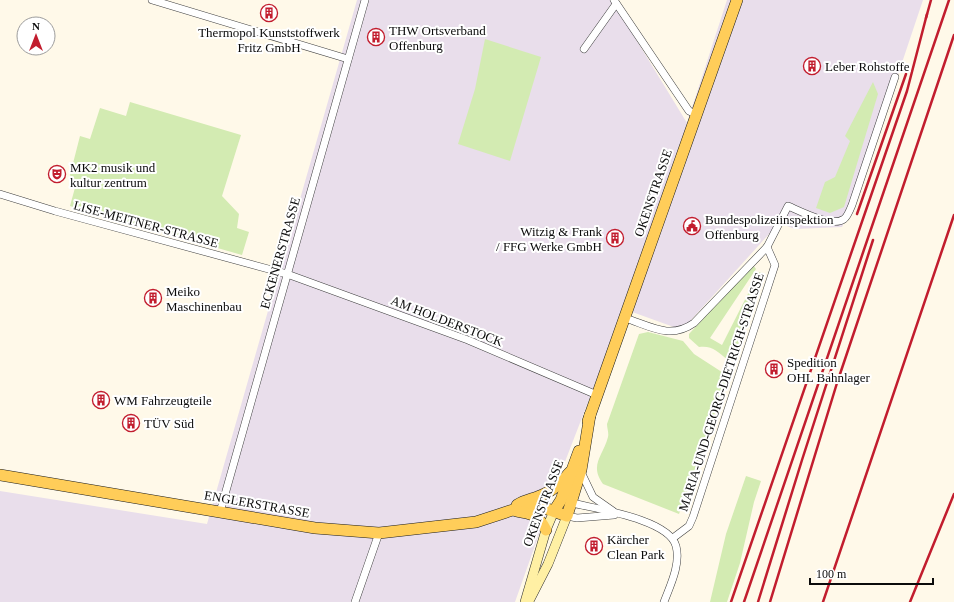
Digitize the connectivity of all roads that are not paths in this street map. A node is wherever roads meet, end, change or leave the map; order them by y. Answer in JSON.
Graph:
{"nodes":[{"id":1,"x":152,"y":0,"type":"edge"},
{"id":2,"x":365,"y":0,"type":"edge"},
{"id":3,"x":737,"y":0,"type":"edge"},
{"id":4,"x":615,"y":2,"type":"edge"},
{"id":5,"x":584,"y":48,"type":"dead end"},
{"id":6,"x":348,"y":59,"type":"junction"},
{"id":7,"x":895,"y":78,"type":"dead end"},
{"id":8,"x":696,"y":114,"type":"junction"},
{"id":9,"x":0,"y":194,"type":"edge"},
{"id":10,"x":767,"y":247,"type":"junction"},
{"id":11,"x":287,"y":274,"type":"junction"},
{"id":12,"x":625,"y":318,"type":"junction"},
{"id":13,"x":597,"y":395,"type":"junction"},
{"id":14,"x":577,"y":468,"type":"junction"},
{"id":15,"x":0,"y":475,"type":"edge"},
{"id":16,"x":545,"y":494,"type":"junction"},
{"id":17,"x":567,"y":501,"type":"junction"},
{"id":18,"x":510,"y":510,"type":"junction"},
{"id":19,"x":554,"y":511,"type":"junction"},
{"id":20,"x":220,"y":512,"type":"junction"},
{"id":21,"x":620,"y":515,"type":"junction"},
{"id":22,"x":567,"y":516,"type":"junction"},
{"id":23,"x":546,"y":530,"type":"junction"},
{"id":24,"x":379,"y":533,"type":"junction"},
{"id":25,"x":673,"y":538,"type":"junction"},
{"id":26,"x":355,"y":602,"type":"edge"},
{"id":27,"x":525,"y":602,"type":"edge"},
{"id":28,"x":528,"y":602,"type":"edge"},
{"id":29,"x":664,"y":602,"type":"edge"}],
"edges":[{"from":1,"to":6,"type":"street"},
{"from":2,"to":6,"type":"street","name":"ECKENERSTRASSE"},
{"from":3,"to":8,"type":"main road","name":"OKENSTRASSE"},
{"from":4,"to":5,"type":"street"},
{"from":4,"to":8,"type":"street"},
{"from":6,"to":11,"type":"street","name":"ECKENERSTRASSE"},
{"from":7,"to":10,"type":"street"},
{"from":8,"to":12,"type":"main road","name":"OKENSTRASSE"},
{"from":9,"to":11,"type":"street","name":"LISE-MEITNER-STRASSE"},
{"from":10,"to":12,"type":"street"},
{"from":10,"to":25,"type":"street","name":"MARIA-UND-GEORG-DIETRICH-STRASSE"},
{"from":11,"to":13,"type":"street","name":"AM HOLDERSTOCK"},
{"from":11,"to":20,"type":"street","name":"ECKENERSTRASSE"},
{"from":12,"to":13,"type":"main road","name":"OKENSTRASSE"},
{"from":13,"to":14,"type":"main road","name":"OKENSTRASSE"},
{"from":14,"to":16,"type":"main road","name":"ENGLERSTRASSE"},
{"from":14,"to":17,"type":"main road","name":"OKENSTRASSE"},
{"from":14,"to":21,"type":"street"},
{"from":15,"to":20,"type":"main road","name":"ENGLERSTRASSE"},
{"from":16,"to":17,"type":"main road"},
{"from":16,"to":18,"type":"main road","name":"ENGLERSTRASSE"},
{"from":17,"to":19,"type":"main road","name":"OKENSTRASSE"},
{"from":17,"to":21,"type":"street"},
{"from":17,"to":22,"type":"main road","name":"OKENSTRASSE"},
{"from":18,"to":19,"type":"main road","name":"ENGLERSTRASSE"},
{"from":18,"to":23,"type":"main road"},
{"from":18,"to":24,"type":"main road","name":"ENGLERSTRASSE"},
{"from":19,"to":22,"type":"main road","name":"ENGLERSTRASSE"},
{"from":19,"to":23,"type":"main road","name":"OKENSTRASSE"},
{"from":20,"to":24,"type":"main road","name":"ENGLERSTRASSE"},
{"from":21,"to":22,"type":"street"},
{"from":21,"to":25,"type":"street"},
{"from":22,"to":28,"type":"main road","name":"OKENSTRASSE"},
{"from":23,"to":27,"type":"main road","name":"OKENSTRASSE"},
{"from":24,"to":26,"type":"street"},
{"from":25,"to":29,"type":"street"}]}
